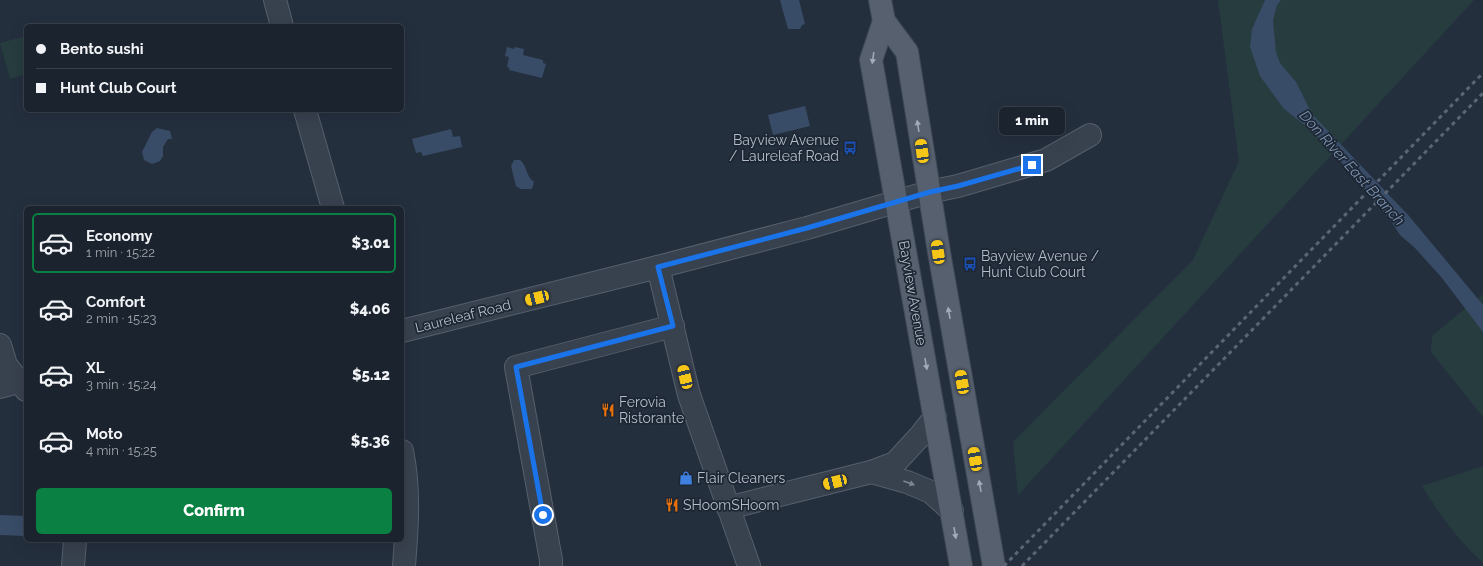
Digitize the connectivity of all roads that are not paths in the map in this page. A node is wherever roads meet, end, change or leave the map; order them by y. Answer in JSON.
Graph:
{"nodes":[{"id":1,"x":275,"y":0,"type":"edge"},
{"id":2,"x":882,"y":10,"type":"edge"},
{"id":3,"x":281,"y":24,"type":"edge"},
{"id":4,"x":306,"y":112,"type":"edge"},
{"id":5,"x":1090,"y":135,"type":"dead end"},
{"id":6,"x":930,"y":192,"type":"junction"},
{"id":7,"x":896,"y":201,"type":"junction"},
{"id":8,"x":332,"y":206,"type":"edge"},
{"id":9,"x":658,"y":267,"type":"junction"},
{"id":10,"x":673,"y":326,"type":"junction"},
{"id":11,"x":404,"y":330,"type":"edge"},
{"id":12,"x":0,"y":345,"type":"edge"},
{"id":13,"x":18,"y":384,"type":"edge"},
{"id":14,"x":935,"y":417,"type":"junction"},
{"id":15,"x":404,"y":460,"type":"edge"},
{"id":16,"x":871,"y":472,"type":"junction"},
{"id":17,"x":728,"y":508,"type":"junction"},
{"id":18,"x":952,"y":511,"type":"junction"},
{"id":19,"x":75,"y":542,"type":"edge"},
{"id":20,"x":73,"y":566,"type":"edge"},
{"id":21,"x":404,"y":566,"type":"edge"},
{"id":22,"x":551,"y":566,"type":"edge"},
{"id":23,"x":749,"y":566,"type":"edge"},
{"id":24,"x":961,"y":566,"type":"edge"},
{"id":25,"x":994,"y":566,"type":"edge"}],
"edges":[{"from":1,"to":3,"type":"street"},
{"from":6,"to":2,"type":"main road","name":"Bayview Avenue","one_way":true},
{"from":2,"to":7,"type":"main road","name":"Bayview Avenue","one_way":true},
{"from":4,"to":8,"type":"street"},
{"from":5,"to":6,"type":"street","name":"Laureleaf Road"},
{"from":6,"to":7,"type":"street","name":"Laureleaf Road"},
{"from":25,"to":6,"type":"main road","name":"Bayview Avenue","one_way":true},
{"from":7,"to":9,"type":"street","name":"Laureleaf Road"},
{"from":7,"to":14,"type":"main road","name":"Bayview Avenue","one_way":true},
{"from":9,"to":10,"type":"street"},
{"from":9,"to":11,"type":"street","name":"Laureleaf Road"},
{"from":10,"to":17,"type":"street"},
{"from":10,"to":22,"type":"street"},
{"from":12,"to":13,"type":"street"},
{"from":14,"to":16,"type":"street"},
{"from":14,"to":18,"type":"main road","name":"Bayview Avenue"},
{"from":15,"to":21,"type":"street"},
{"from":16,"to":17,"type":"street"},
{"from":16,"to":18,"type":"street","one_way":true},
{"from":17,"to":23,"type":"street"},
{"from":18,"to":24,"type":"main road","name":"Bayview Avenue","one_way":true},
{"from":19,"to":20,"type":"street"}]}
